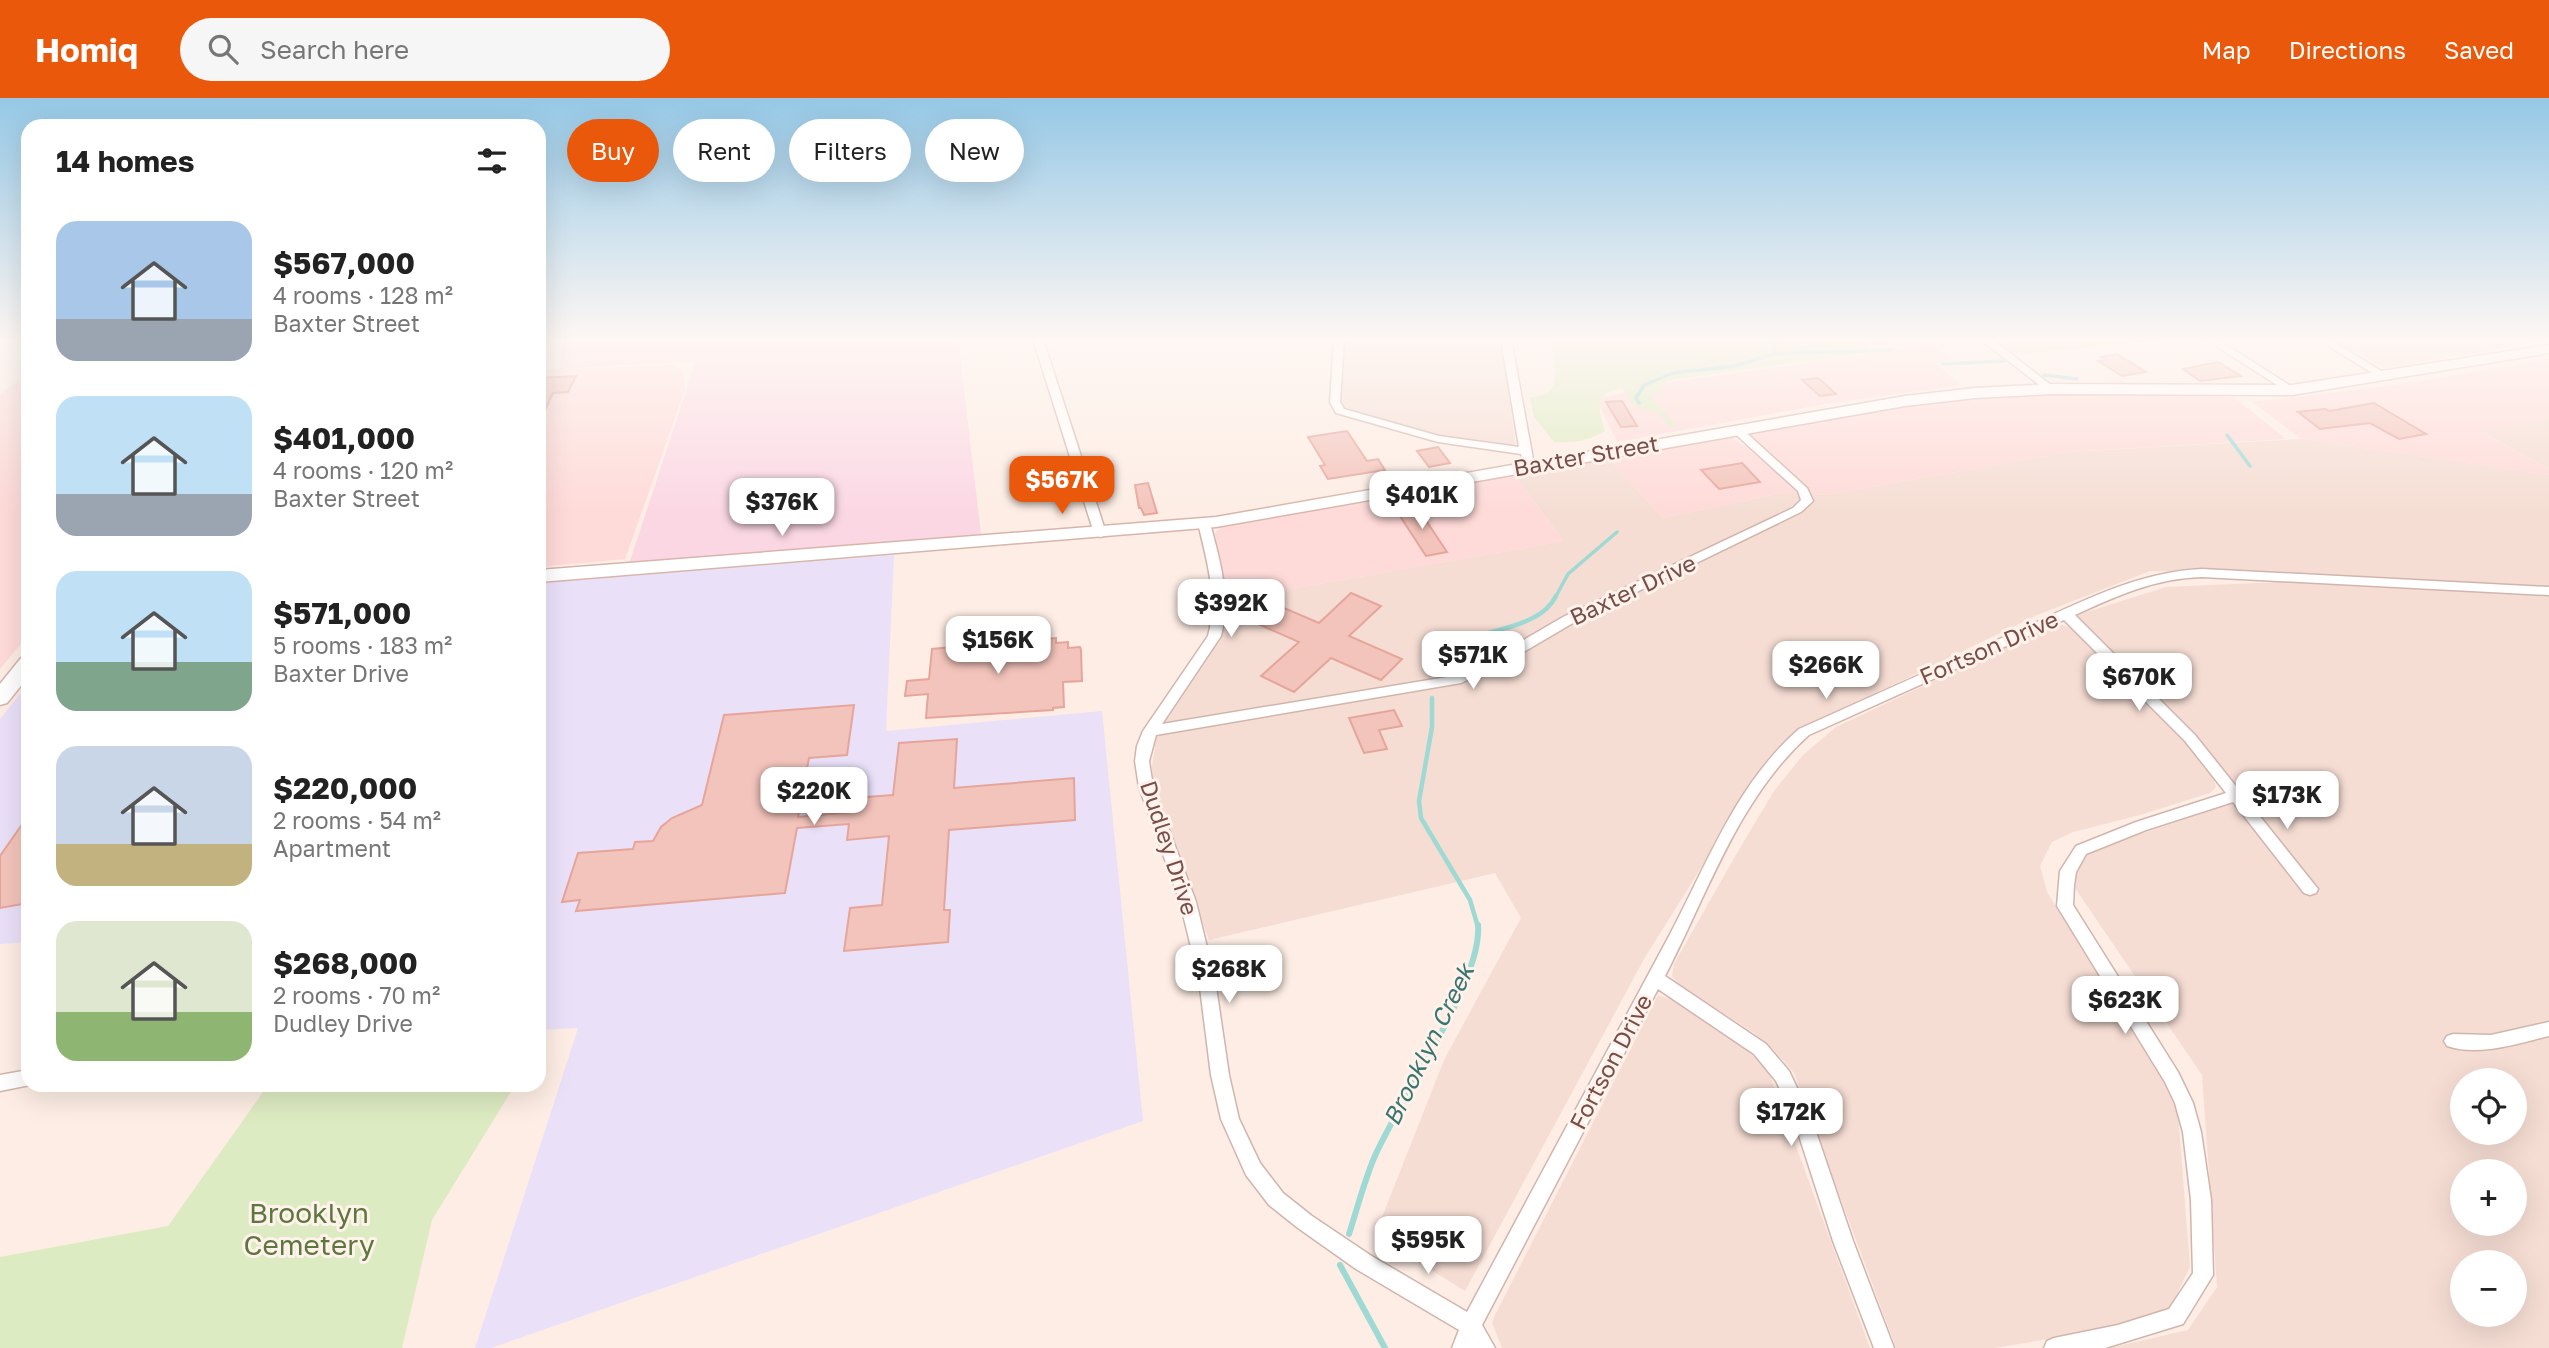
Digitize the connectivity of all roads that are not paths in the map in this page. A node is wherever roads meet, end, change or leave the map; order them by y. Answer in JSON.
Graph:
{"nodes":[{"id":1,"x":1057,"y":397,"type":"edge"},
{"id":2,"x":1335,"y":397,"type":"edge"},
{"id":3,"x":1517,"y":397,"type":"edge"},
{"id":4,"x":1937,"y":397,"type":"edge"},
{"id":5,"x":1736,"y":429,"type":"junction"},
{"id":6,"x":1528,"y":458,"type":"junction"},
{"id":7,"x":1204,"y":523,"type":"junction"},
{"id":8,"x":1100,"y":533,"type":"junction"},
{"id":9,"x":546,"y":575,"type":"edge"},
{"id":10,"x":2549,"y":591,"type":"edge"},
{"id":11,"x":2065,"y":614,"type":"junction"},
{"id":12,"x":21,"y":672,"type":"edge"},
{"id":13,"x":0,"y":698,"type":"edge"},
{"id":14,"x":1150,"y":731,"type":"junction"},
{"id":15,"x":2235,"y":796,"type":"junction"},
{"id":16,"x":2310,"y":889,"type":"dead end"},
{"id":17,"x":1655,"y":978,"type":"junction"},
{"id":18,"x":2549,"y":1029,"type":"edge"},
{"id":19,"x":2453,"y":1041,"type":"dead end"},
{"id":20,"x":21,"y":1080,"type":"edge"},
{"id":21,"x":0,"y":1083,"type":"edge"},
{"id":22,"x":1471,"y":1326,"type":"junction"},
{"id":23,"x":1462,"y":1348,"type":"edge"},
{"id":24,"x":1485,"y":1348,"type":"edge"},
{"id":25,"x":1884,"y":1348,"type":"edge"},
{"id":26,"x":2054,"y":1348,"type":"edge"}],
"edges":[{"from":1,"to":8,"type":"street"},
{"from":2,"to":6,"type":"street"},
{"from":3,"to":6,"type":"street"},
{"from":4,"to":5,"type":"main road","name":"Baxter Street"},
{"from":5,"to":6,"type":"main road","name":"Baxter Street"},
{"from":5,"to":14,"type":"street","name":"Baxter Drive"},
{"from":6,"to":7,"type":"main road","name":"Baxter Street"},
{"from":7,"to":8,"type":"main road","name":"Baxter Street"},
{"from":7,"to":14,"type":"street","name":"Dudley Drive"},
{"from":8,"to":9,"type":"main road","name":"Baxter Street"},
{"from":10,"to":11,"type":"street","name":"Fortson Drive"},
{"from":11,"to":15,"type":"street"},
{"from":11,"to":17,"type":"street","name":"Fortson Drive"},
{"from":12,"to":13,"type":"main road"},
{"from":14,"to":22,"type":"street","name":"Dudley Drive"},
{"from":15,"to":16,"type":"street"},
{"from":15,"to":26,"type":"street"},
{"from":17,"to":22,"type":"street","name":"Fortson Drive"},
{"from":17,"to":25,"type":"street"},
{"from":18,"to":19,"type":"street"},
{"from":20,"to":21,"type":"street"},
{"from":22,"to":23,"type":"street","name":"Fortson Drive"},
{"from":22,"to":24,"type":"street"}]}
